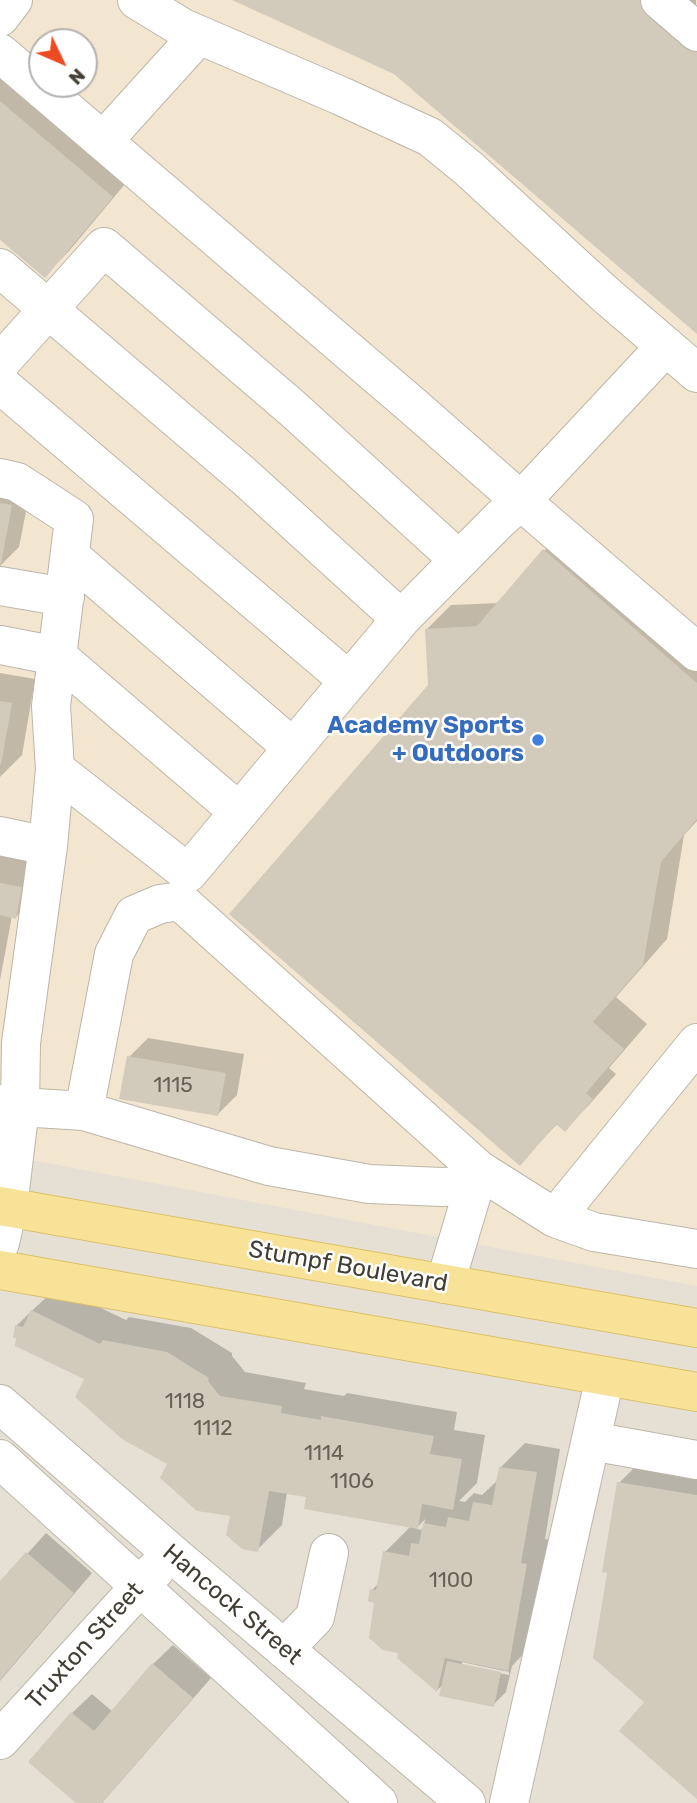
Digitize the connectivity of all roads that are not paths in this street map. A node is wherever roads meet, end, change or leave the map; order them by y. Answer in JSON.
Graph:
{"nodes":[{"id":1,"x":13,"y":0,"type":"edge"},
{"id":2,"x":137,"y":0,"type":"edge"},
{"id":3,"x":660,"y":0,"type":"edge"},
{"id":4,"x":0,"y":17,"type":"edge"},
{"id":5,"x":697,"y":33,"type":"edge"},
{"id":6,"x":199,"y":35,"type":"junction"},
{"id":7,"x":0,"y":53,"type":"edge"},
{"id":8,"x":103,"y":141,"type":"junction"},
{"id":9,"x":0,"y":268,"type":"edge"},
{"id":10,"x":48,"y":310,"type":"junction"},
{"id":11,"x":666,"y":346,"type":"junction"},
{"id":12,"x":0,"y":363,"type":"edge"},
{"id":13,"x":697,"y":373,"type":"edge"},
{"id":14,"x":0,"y":384,"type":"edge"},
{"id":15,"x":0,"y":412,"type":"edge"},
{"id":16,"x":94,"y":464,"type":"junction"},
{"id":17,"x":8,"y":480,"type":"edge"},
{"id":18,"x":521,"y":501,"type":"junction"},
{"id":19,"x":74,"y":519,"type":"junction"},
{"id":20,"x":70,"y":556,"type":"junction"},
{"id":21,"x":459,"y":561,"type":"junction"},
{"id":22,"x":0,"y":586,"type":"edge"},
{"id":23,"x":65,"y":597,"type":"junction"},
{"id":24,"x":401,"y":619,"type":"junction"},
{"id":25,"x":0,"y":645,"type":"edge"},
{"id":26,"x":697,"y":652,"type":"edge"},
{"id":27,"x":57,"y":656,"type":"junction"},
{"id":28,"x":349,"y":681,"type":"junction"},
{"id":29,"x":293,"y":748,"type":"junction"},
{"id":30,"x":55,"y":769,"type":"junction"},
{"id":31,"x":239,"y":812,"type":"junction"},
{"id":32,"x":0,"y":836,"type":"edge"},
{"id":33,"x":48,"y":846,"type":"junction"},
{"id":34,"x":184,"y":887,"type":"junction"},
{"id":35,"x":697,"y":1043,"type":"edge"},
{"id":36,"x":10,"y":1106,"type":"edge"},
{"id":37,"x":84,"y":1111,"type":"junction"},
{"id":38,"x":477,"y":1177,"type":"junction"},
{"id":39,"x":3,"y":1218,"type":"edge"},
{"id":40,"x":555,"y":1218,"type":"junction"},
{"id":41,"x":697,"y":1249,"type":"edge"},
{"id":42,"x":0,"y":1270,"type":"edge"},
{"id":43,"x":445,"y":1284,"type":"junction"},
{"id":44,"x":697,"y":1328,"type":"edge"},
{"id":45,"x":605,"y":1377,"type":"junction"},
{"id":46,"x":697,"y":1392,"type":"edge"},
{"id":47,"x":0,"y":1404,"type":"edge"},
{"id":48,"x":591,"y":1441,"type":"junction"},
{"id":49,"x":0,"y":1459,"type":"edge"},
{"id":50,"x":697,"y":1460,"type":"edge"},
{"id":51,"x":171,"y":1553,"type":"junction"},
{"id":52,"x":329,"y":1553,"type":"dead end"},
{"id":53,"x":139,"y":1587,"type":"junction"},
{"id":54,"x":284,"y":1649,"type":"junction"},
{"id":55,"x":0,"y":1740,"type":"edge"},
{"id":56,"x":378,"y":1803,"type":"edge"},
{"id":57,"x":466,"y":1803,"type":"edge"},
{"id":58,"x":509,"y":1803,"type":"edge"}],
"edges":[{"from":1,"to":4,"type":"street"},
{"from":2,"to":6,"type":"street"},
{"from":3,"to":5,"type":"street"},
{"from":6,"to":8,"type":"street"},
{"from":6,"to":11,"type":"street"},
{"from":7,"to":8,"type":"street"},
{"from":8,"to":18,"type":"street"},
{"from":9,"to":10,"type":"street"},
{"from":10,"to":12,"type":"street"},
{"from":10,"to":21,"type":"street"},
{"from":10,"to":24,"type":"street"},
{"from":11,"to":13,"type":"street"},
{"from":11,"to":18,"type":"street"},
{"from":14,"to":16,"type":"street"},
{"from":15,"to":16,"type":"street"},
{"from":16,"to":19,"type":"street"},
{"from":16,"to":28,"type":"street"},
{"from":17,"to":19,"type":"street"},
{"from":18,"to":21,"type":"street"},
{"from":18,"to":26,"type":"street"},
{"from":19,"to":20,"type":"street"},
{"from":20,"to":23,"type":"street"},
{"from":20,"to":29,"type":"street"},
{"from":21,"to":24,"type":"street"},
{"from":22,"to":23,"type":"street"},
{"from":23,"to":27,"type":"street"},
{"from":24,"to":28,"type":"street"},
{"from":25,"to":27,"type":"street"},
{"from":27,"to":30,"type":"street"},
{"from":27,"to":31,"type":"street"},
{"from":28,"to":29,"type":"street"},
{"from":29,"to":31,"type":"street"},
{"from":30,"to":33,"type":"street"},
{"from":30,"to":34,"type":"street"},
{"from":31,"to":34,"type":"street"},
{"from":32,"to":33,"type":"street"},
{"from":33,"to":36,"type":"street"},
{"from":34,"to":37,"type":"street"},
{"from":34,"to":38,"type":"street"},
{"from":35,"to":40,"type":"street"},
{"from":36,"to":37,"type":"street"},
{"from":36,"to":39,"type":"street"},
{"from":37,"to":38,"type":"street"},
{"from":38,"to":40,"type":"street"},
{"from":38,"to":43,"type":"street"},
{"from":39,"to":43,"type":"main road","name":"Stumpf Boulevard"},
{"from":40,"to":41,"type":"street"},
{"from":42,"to":45,"type":"main road"},
{"from":43,"to":44,"type":"main road","name":"Stumpf Boulevard"},
{"from":45,"to":46,"type":"main road"},
{"from":45,"to":48,"type":"street"},
{"from":47,"to":51,"type":"street","name":"Hancock Street"},
{"from":48,"to":50,"type":"street"},
{"from":48,"to":58,"type":"street"},
{"from":49,"to":53,"type":"street","name":"Hancock Street"},
{"from":51,"to":53,"type":"street","name":"Truxton Street"},
{"from":51,"to":54,"type":"street","name":"Hancock Street"},
{"from":52,"to":54,"type":"street"},
{"from":53,"to":55,"type":"street","name":"Truxton Street"},
{"from":53,"to":56,"type":"street","name":"Hancock Street"},
{"from":54,"to":57,"type":"street","name":"Hancock Street"}]}
